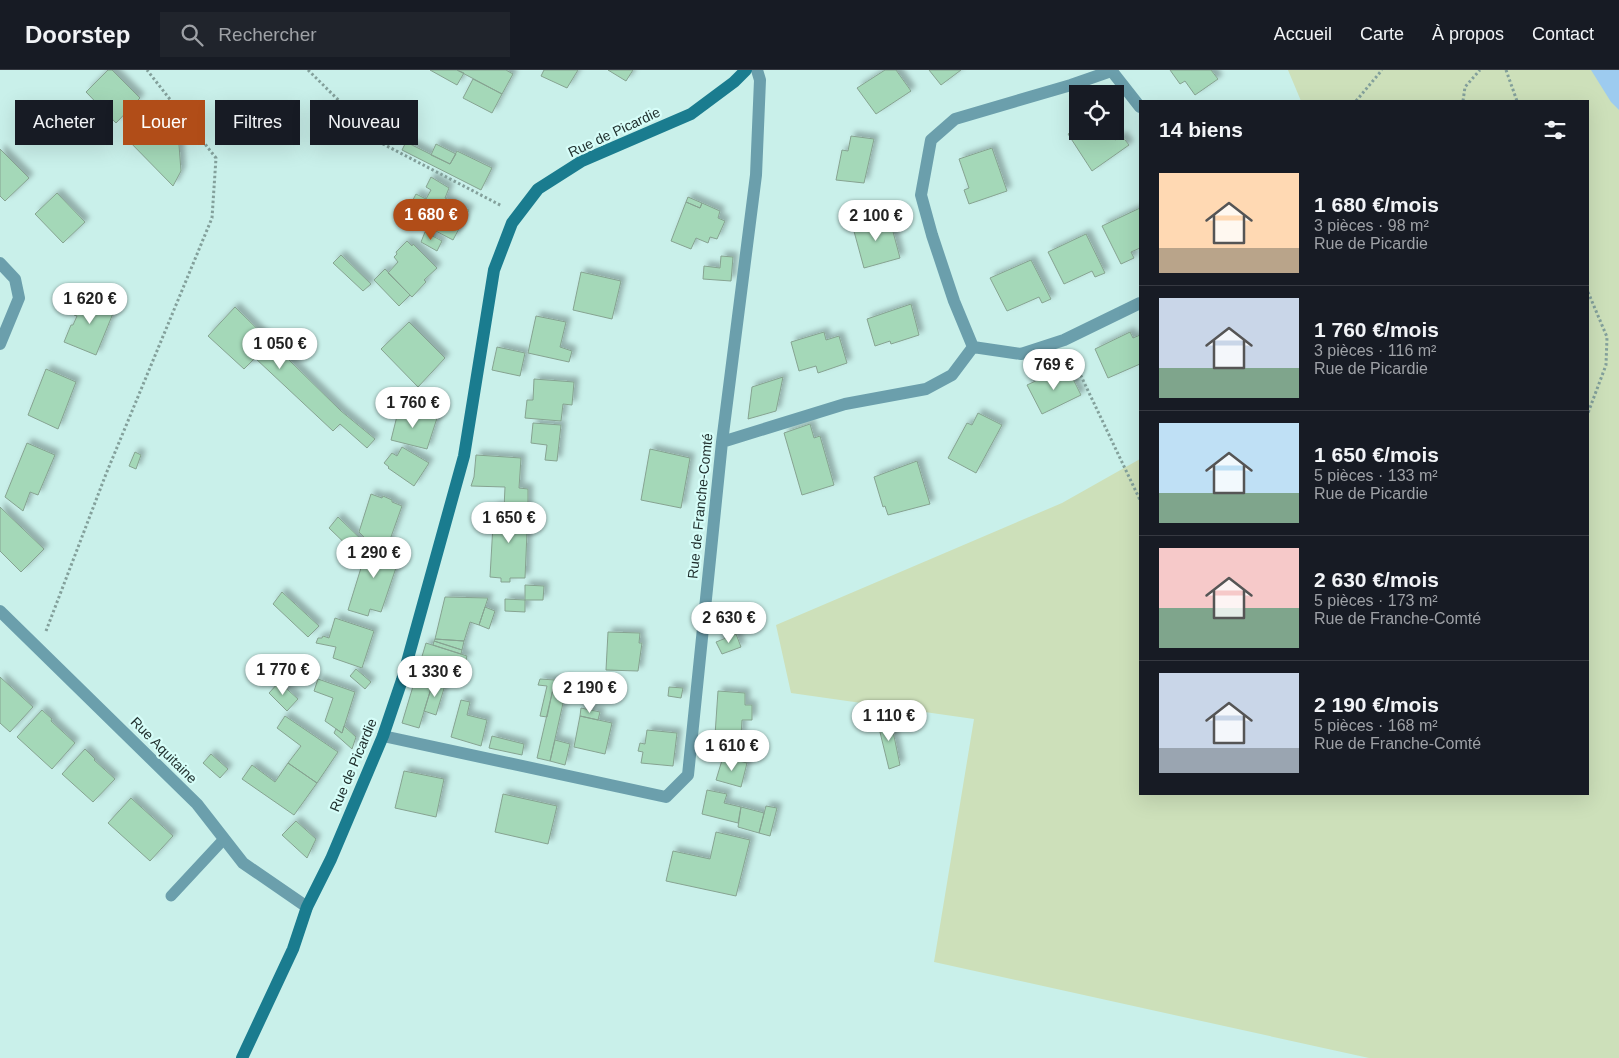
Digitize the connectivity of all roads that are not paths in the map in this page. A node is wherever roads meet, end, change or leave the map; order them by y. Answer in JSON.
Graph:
{"nodes":[{"id":1,"x":746,"y":70,"type":"edge"},
{"id":2,"x":757,"y":70,"type":"edge"},
{"id":3,"x":1111,"y":71,"type":"edge"},
{"id":4,"x":1139,"y":106,"type":"edge"},
{"id":5,"x":0,"y":264,"type":"edge"},
{"id":6,"x":1139,"y":303,"type":"edge"},
{"id":7,"x":0,"y":344,"type":"edge"},
{"id":8,"x":973,"y":347,"type":"junction"},
{"id":9,"x":722,"y":442,"type":"junction"},
{"id":10,"x":0,"y":611,"type":"edge"},
{"id":11,"x":383,"y":736,"type":"junction"},
{"id":12,"x":224,"y":839,"type":"junction"},
{"id":13,"x":171,"y":896,"type":"dead end"},
{"id":14,"x":307,"y":907,"type":"junction"},
{"id":15,"x":242,"y":1058,"type":"edge"}],
"edges":[{"from":1,"to":11,"type":"street","name":"Rue de Picardie"},
{"from":2,"to":9,"type":"street","name":"Rue de Franche-Comté"},
{"from":3,"to":4,"type":"street"},
{"from":3,"to":8,"type":"street"},
{"from":5,"to":7,"type":"street"},
{"from":6,"to":8,"type":"street"},
{"from":8,"to":9,"type":"street"},
{"from":9,"to":11,"type":"street","name":"Rue de Franche-Comté"},
{"from":10,"to":12,"type":"street","name":"Rue Aquitaine"},
{"from":11,"to":14,"type":"street","name":"Rue de Picardie"},
{"from":12,"to":13,"type":"lane"},
{"from":12,"to":14,"type":"street","name":"Rue Aquitaine"},
{"from":14,"to":15,"type":"street","name":"Rue de Picardie"}]}
